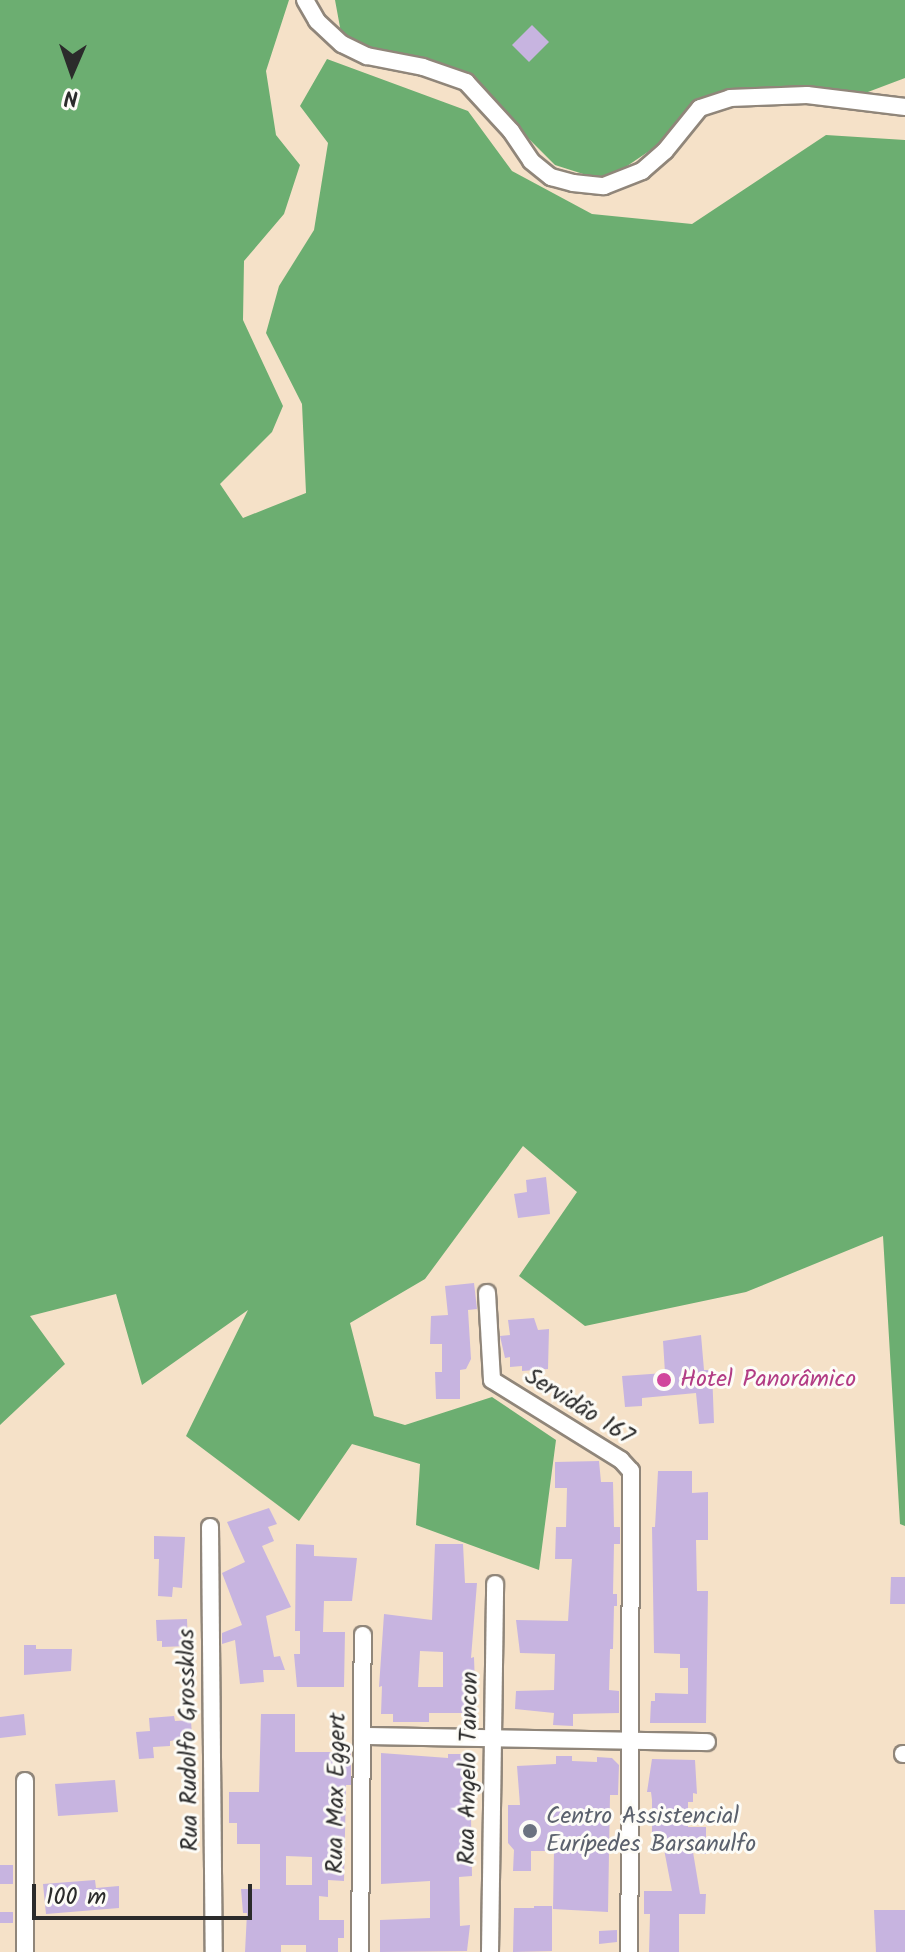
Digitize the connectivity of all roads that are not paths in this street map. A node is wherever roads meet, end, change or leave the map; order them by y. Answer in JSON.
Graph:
{"nodes":[{"id":1,"x":305,"y":0,"type":"edge"},
{"id":2,"x":905,"y":107,"type":"edge"},
{"id":3,"x":487,"y":1293,"type":"dead end"},
{"id":4,"x":210,"y":1527,"type":"dead end"},
{"id":5,"x":495,"y":1584,"type":"dead end"},
{"id":6,"x":363,"y":1635,"type":"dead end"},
{"id":7,"x":362,"y":1736,"type":"junction"},
{"id":8,"x":493,"y":1739,"type":"junction"},
{"id":9,"x":631,"y":1741,"type":"junction"},
{"id":10,"x":707,"y":1742,"type":"dead end"},
{"id":11,"x":25,"y":1781,"type":"dead end"},
{"id":12,"x":25,"y":1952,"type":"edge"},
{"id":13,"x":214,"y":1952,"type":"edge"},
{"id":14,"x":360,"y":1952,"type":"edge"},
{"id":15,"x":490,"y":1952,"type":"edge"},
{"id":16,"x":629,"y":1952,"type":"edge"}],
"edges":[{"from":1,"to":2,"type":"street"},
{"from":3,"to":9,"type":"street","name":"Servidão 167"},
{"from":4,"to":13,"type":"street","name":"Rua Rudolfo Grossklas"},
{"from":5,"to":8,"type":"street","name":"Rua Angelo Tancon"},
{"from":6,"to":7,"type":"street","name":"Rua Max Eggert"},
{"from":7,"to":8,"type":"street"},
{"from":7,"to":14,"type":"street","name":"Rua Max Eggert"},
{"from":8,"to":9,"type":"street"},
{"from":8,"to":15,"type":"street","name":"Rua Angelo Tancon"},
{"from":9,"to":10,"type":"street"},
{"from":9,"to":16,"type":"street"},
{"from":11,"to":12,"type":"street"}]}
